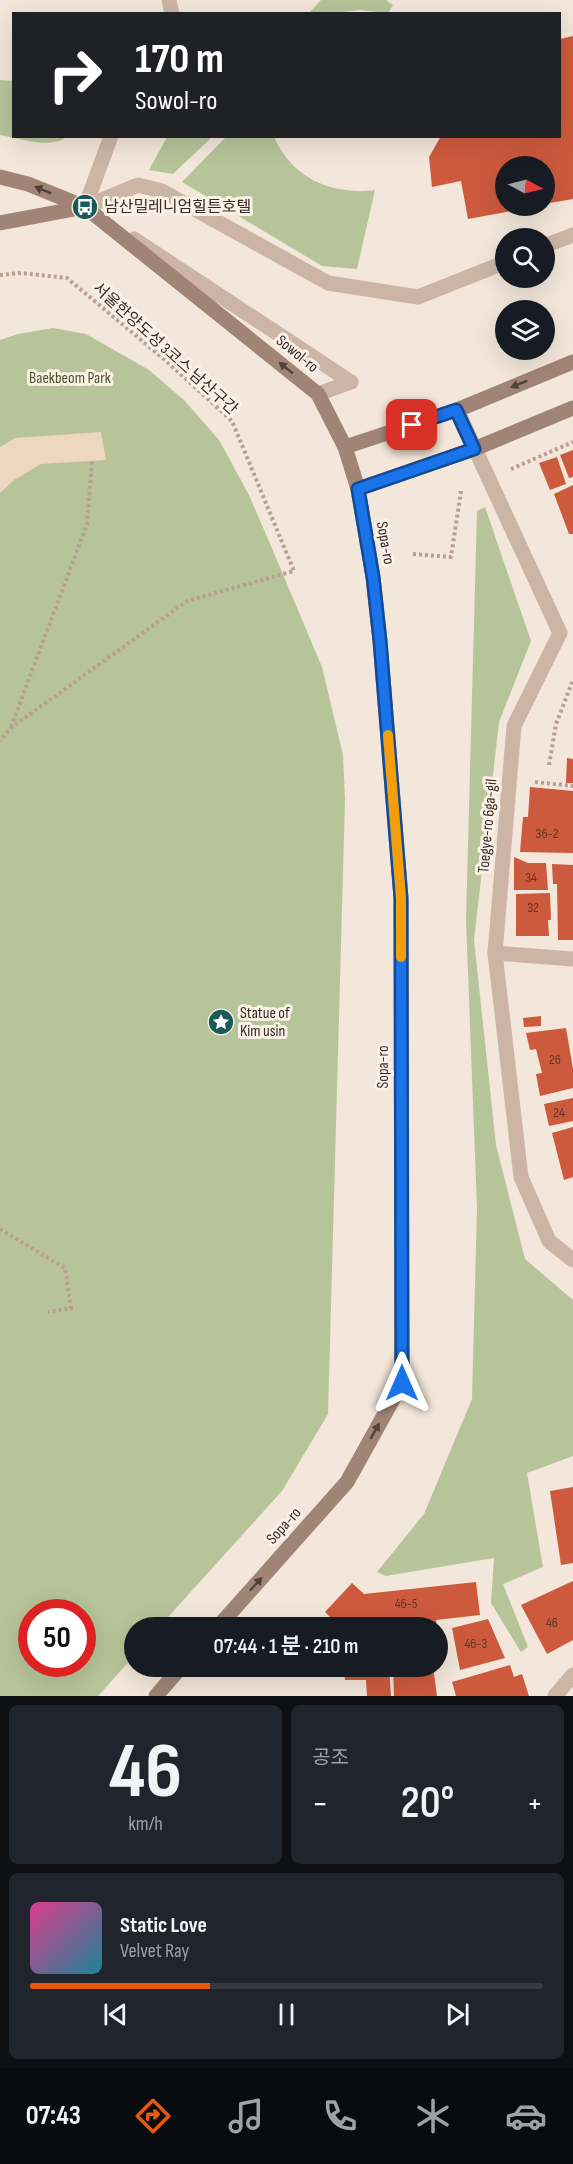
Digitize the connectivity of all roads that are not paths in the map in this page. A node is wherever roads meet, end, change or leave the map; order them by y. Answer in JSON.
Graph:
{"nodes":[{"id":1,"x":110,"y":138,"type":"edge"},
{"id":2,"x":0,"y":177,"type":"edge"},
{"id":3,"x":85,"y":207,"type":"junction"},
{"id":4,"x":0,"y":223,"type":"edge"},
{"id":5,"x":573,"y":235,"type":"edge"},
{"id":6,"x":555,"y":242,"type":"edge"},
{"id":7,"x":495,"y":266,"type":"edge"},
{"id":8,"x":573,"y":362,"type":"edge"},
{"id":9,"x":318,"y":394,"type":"junction"},
{"id":10,"x":573,"y":408,"type":"edge"},
{"id":11,"x":456,"y":410,"type":"junction"},
{"id":12,"x":345,"y":447,"type":"junction"},
{"id":13,"x":474,"y":449,"type":"junction"},
{"id":14,"x":358,"y":489,"type":"junction"},
{"id":15,"x":567,"y":634,"type":"edge"},
{"id":16,"x":495,"y":954,"type":"junction"},
{"id":17,"x":573,"y":959,"type":"edge"},
{"id":18,"x":573,"y":1260,"type":"edge"},
{"id":19,"x":227,"y":1617,"type":"edge"},
{"id":20,"x":573,"y":1676,"type":"edge"},
{"id":21,"x":172,"y":1677,"type":"edge"},
{"id":22,"x":559,"y":1694,"type":"edge"},
{"id":23,"x":156,"y":1696,"type":"edge"}],
"edges":[{"from":1,"to":3,"type":"street"},
{"from":3,"to":2,"type":"main road","name":"Sowol-ro","one_way":true},
{"from":3,"to":4,"type":"main road"},
{"from":3,"to":7,"type":"street"},
{"from":9,"to":3,"type":"main road","name":"Sowol-ro","one_way":true},
{"from":3,"to":9,"type":"street"},
{"from":5,"to":6,"type":"street"},
{"from":8,"to":11,"type":"main road","one_way":true},
{"from":9,"to":12,"type":"main road","name":"Sowol-ro"},
{"from":10,"to":13,"type":"main road"},
{"from":11,"to":12,"type":"main road"},
{"from":11,"to":13,"type":"street","name":"Toegye-ro 6ga-gil"},
{"from":12,"to":14,"type":"main road","name":"Sopa-ro"},
{"from":13,"to":14,"type":"main road"},
{"from":13,"to":15,"type":"street","name":"Toegye-ro 6ga-gil"},
{"from":19,"to":14,"type":"main road","name":"Sopa-ro","one_way":true},
{"from":15,"to":16,"type":"street","name":"Toegye-ro 6ga-gil"},
{"from":16,"to":17,"type":"street"},
{"from":16,"to":18,"type":"street","name":"Toegye-ro 6ga-gil"},
{"from":20,"to":22,"type":"street"},
{"from":21,"to":23,"type":"main road"}]}
